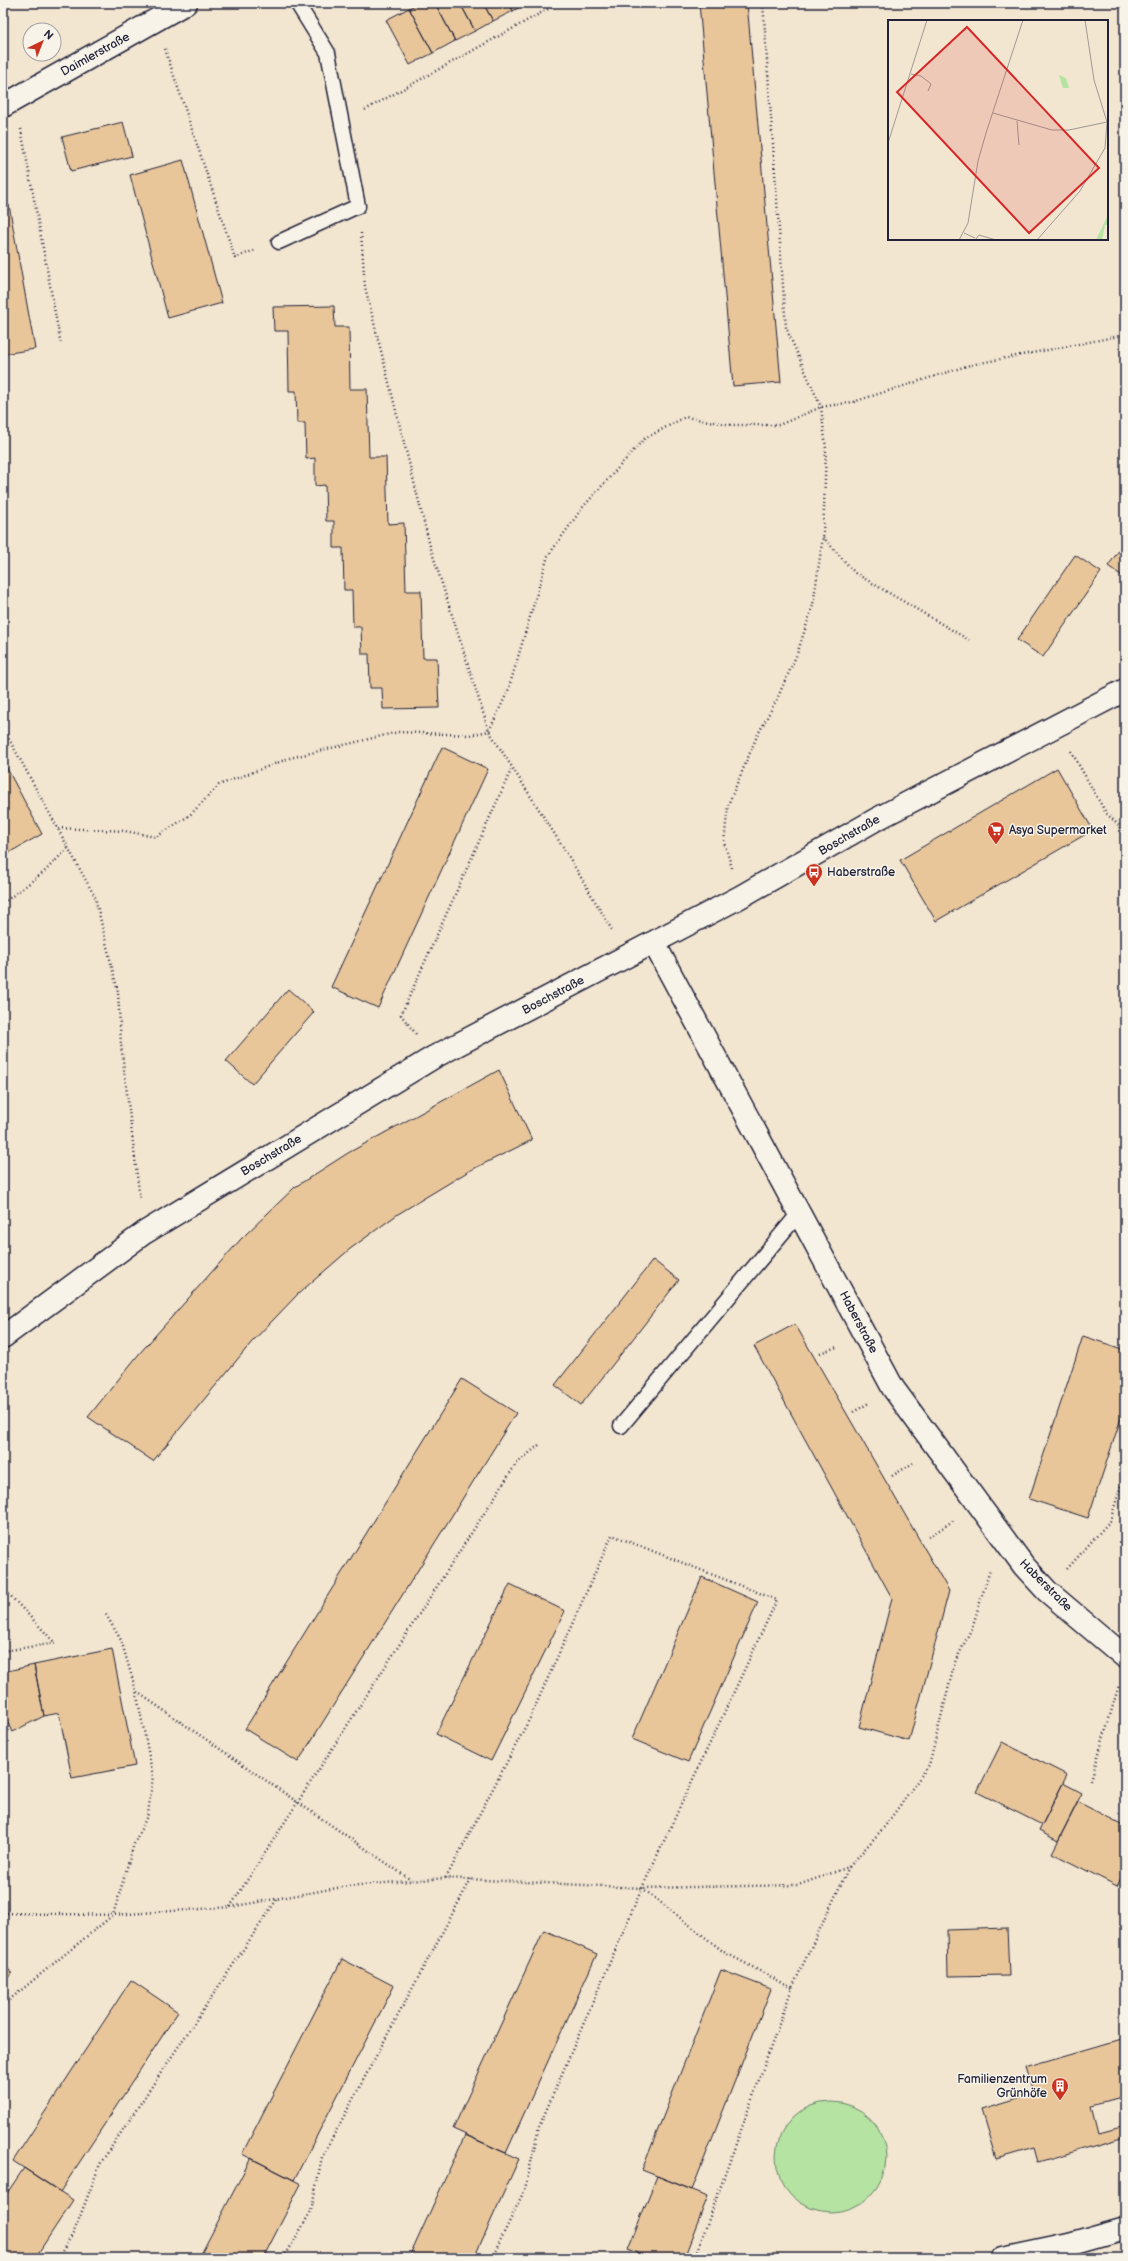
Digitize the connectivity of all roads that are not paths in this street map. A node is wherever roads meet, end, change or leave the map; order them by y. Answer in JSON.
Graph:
{"nodes":[{"id":1,"x":186,"y":3,"type":"edge"},
{"id":2,"x":297,"y":3,"type":"edge"},
{"id":3,"x":9,"y":102,"type":"edge"},
{"id":4,"x":279,"y":242,"type":"road end"},
{"id":5,"x":1125,"y":690,"type":"edge"},
{"id":6,"x":654,"y":943,"type":"junction"},
{"id":7,"x":800,"y":1212,"type":"junction"},
{"id":8,"x":3,"y":1337,"type":"edge"},
{"id":9,"x":621,"y":1426,"type":"dead end"},
{"id":10,"x":1123,"y":1667,"type":"edge"},
{"id":11,"x":1125,"y":2228,"type":"edge"},
{"id":12,"x":1003,"y":2258,"type":"edge"}],
"edges":[{"from":1,"to":3,"type":"street","name":"Daimlerstraße"},
{"from":2,"to":4,"type":"lane"},
{"from":5,"to":6,"type":"street","name":"Boschstraße"},
{"from":6,"to":7,"type":"street","name":"Haberstraße"},
{"from":6,"to":8,"type":"street","name":"Boschstraße"},
{"from":7,"to":9,"type":"lane"},
{"from":7,"to":10,"type":"street","name":"Haberstraße"},
{"from":11,"to":12,"type":"street"}]}
